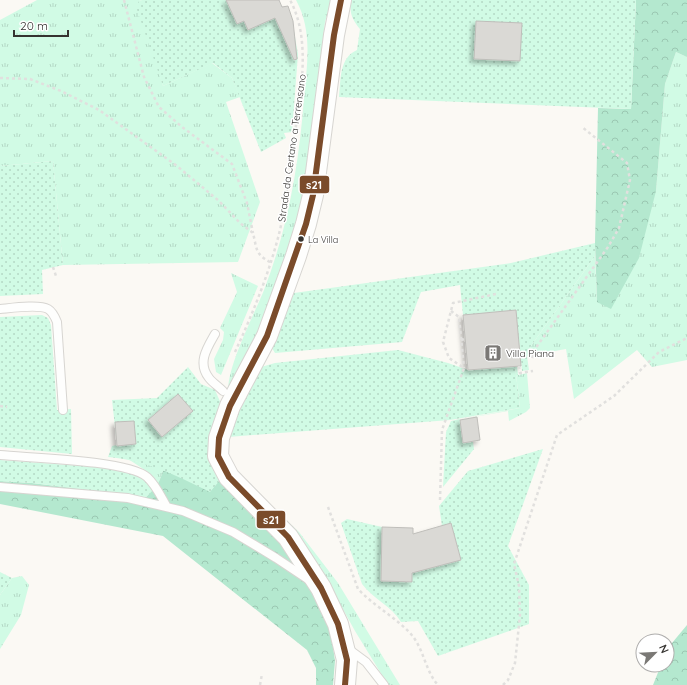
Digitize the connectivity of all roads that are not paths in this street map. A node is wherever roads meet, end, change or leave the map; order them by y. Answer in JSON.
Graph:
{"nodes":[{"id":1,"x":341,"y":0,"type":"edge"},
{"id":2,"x":0,"y":309,"type":"edge"},
{"id":3,"x":215,"y":334,"type":"dead end"},
{"id":4,"x":222,"y":391,"type":"dead end"},
{"id":5,"x":63,"y":410,"type":"dead end"},
{"id":6,"x":0,"y":455,"type":"edge"},
{"id":7,"x":0,"y":487,"type":"edge"},
{"id":8,"x":167,"y":507,"type":"junction"},
{"id":9,"x":321,"y":588,"type":"junction"},
{"id":10,"x":343,"y":645,"type":"junction"},
{"id":11,"x":346,"y":685,"type":"edge"},
{"id":12,"x":384,"y":685,"type":"edge"}],
"edges":[{"from":1,"to":9,"type":"street"},
{"from":2,"to":5,"type":"lane"},
{"from":3,"to":4,"type":"lane"},
{"from":6,"to":8,"type":"lane"},
{"from":7,"to":8,"type":"lane"},
{"from":8,"to":9,"type":"lane"},
{"from":9,"to":10,"type":"street"},
{"from":10,"to":11,"type":"street"},
{"from":10,"to":12,"type":"lane"}]}
